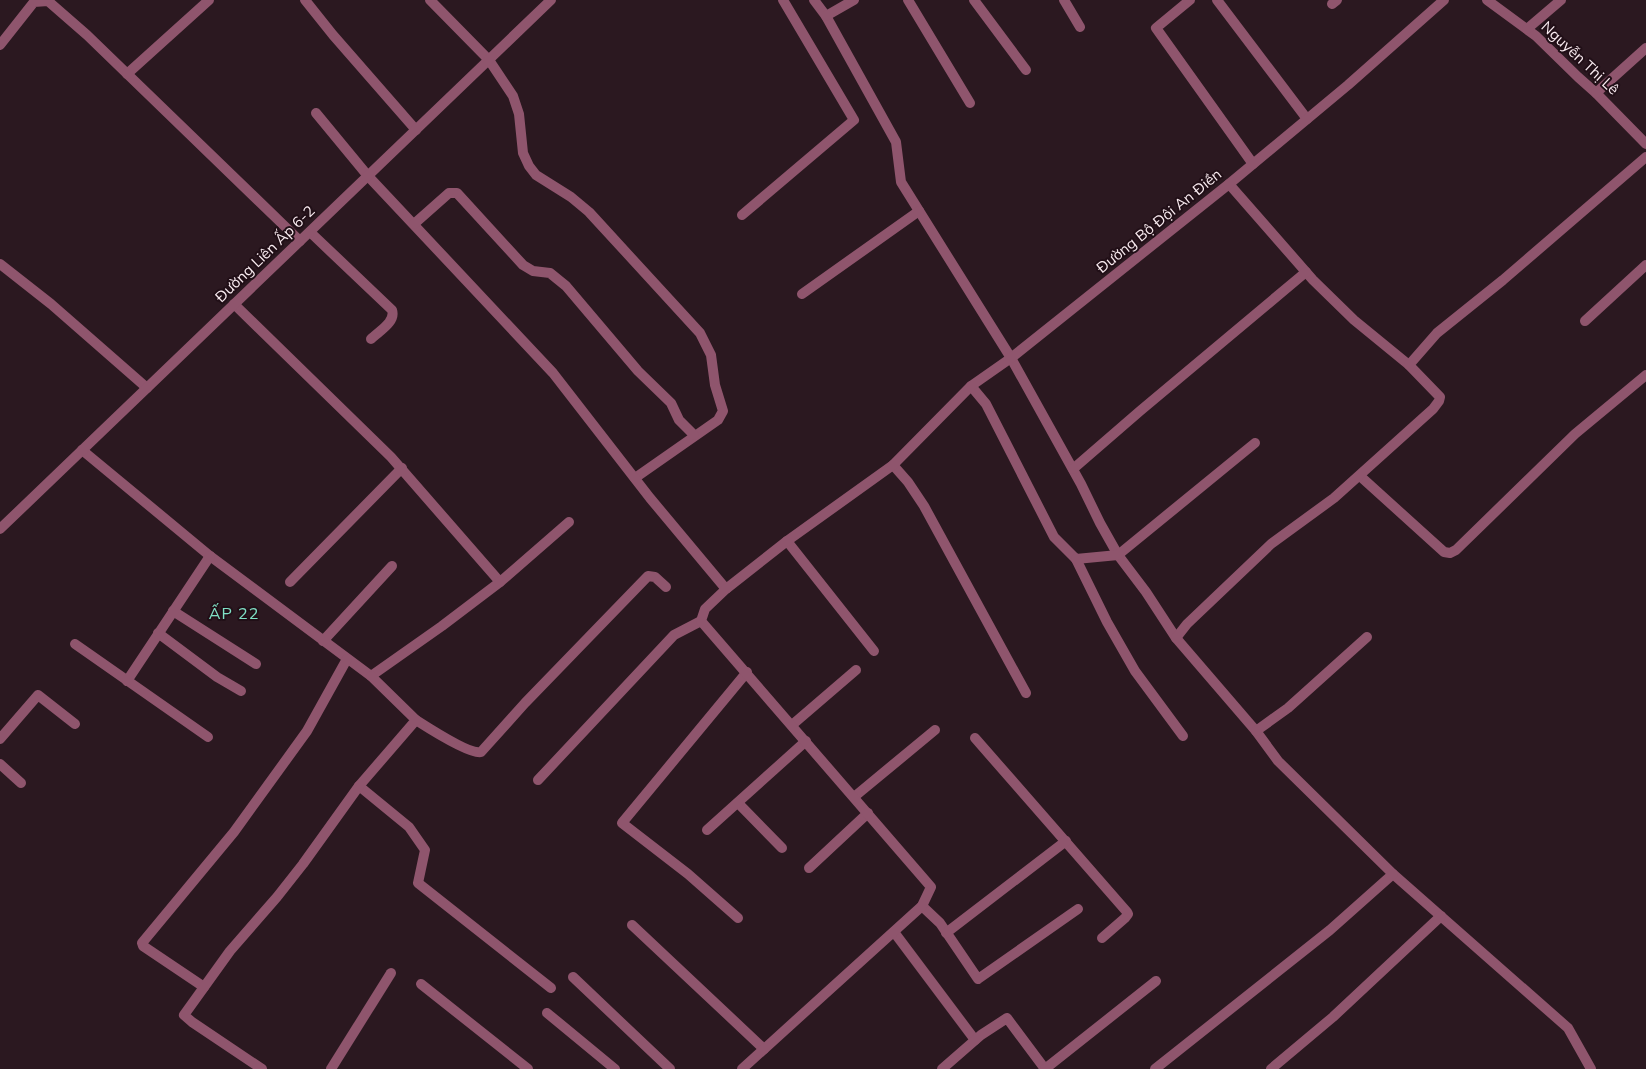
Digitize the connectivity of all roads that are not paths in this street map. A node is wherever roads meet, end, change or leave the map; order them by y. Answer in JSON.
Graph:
{"nodes":[{"id":1,"x":209,"y":0,"type":"edge"},
{"id":2,"x":304,"y":0,"type":"edge"},
{"id":3,"x":430,"y":0,"type":"edge"},
{"id":4,"x":551,"y":0,"type":"edge"},
{"id":5,"x":783,"y":0,"type":"edge"},
{"id":6,"x":814,"y":0,"type":"edge"},
{"id":7,"x":854,"y":0,"type":"edge"},
{"id":8,"x":908,"y":0,"type":"edge"},
{"id":9,"x":974,"y":0,"type":"edge"},
{"id":10,"x":1064,"y":0,"type":"edge"},
{"id":11,"x":1190,"y":0,"type":"edge"},
{"id":12,"x":1217,"y":0,"type":"edge"},
{"id":13,"x":1444,"y":0,"type":"edge"},
{"id":14,"x":1487,"y":0,"type":"edge"},
{"id":15,"x":1561,"y":0,"type":"edge"},
{"id":16,"x":34,"y":1,"type":"edge"},
{"id":17,"x":826,"y":16,"type":"junction"},
{"id":18,"x":1080,"y":26,"type":"dead end"},
{"id":19,"x":1527,"y":29,"type":"junction"},
{"id":20,"x":0,"y":45,"type":"edge"},
{"id":21,"x":1646,"y":48,"type":"edge"},
{"id":22,"x":489,"y":60,"type":"junction"},
{"id":23,"x":1026,"y":70,"type":"dead end"},
{"id":24,"x":127,"y":74,"type":"junction"},
{"id":25,"x":1596,"y":92,"type":"junction"},
{"id":26,"x":970,"y":103,"type":"dead end"},
{"id":27,"x":316,"y":113,"type":"dead end"},
{"id":28,"x":1307,"y":119,"type":"junction"},
{"id":29,"x":416,"y":130,"type":"junction"},
{"id":30,"x":1646,"y":144,"type":"edge"},
{"id":31,"x":1646,"y":157,"type":"edge"},
{"id":32,"x":1253,"y":164,"type":"junction"},
{"id":33,"x":368,"y":176,"type":"junction"},
{"id":34,"x":1229,"y":184,"type":"junction"},
{"id":35,"x":919,"y":211,"type":"junction"},
{"id":36,"x":742,"y":215,"type":"dead end"},
{"id":37,"x":414,"y":224,"type":"junction"},
{"id":38,"x":310,"y":232,"type":"junction"},
{"id":39,"x":300,"y":241,"type":"junction"},
{"id":40,"x":0,"y":264,"type":"edge"},
{"id":41,"x":1646,"y":265,"type":"edge"},
{"id":42,"x":1306,"y":272,"type":"junction"},
{"id":43,"x":802,"y":294,"type":"dead end"},
{"id":44,"x":234,"y":304,"type":"junction"},
{"id":45,"x":1585,"y":321,"type":"dead end"},
{"id":46,"x":371,"y":339,"type":"dead end"},
{"id":47,"x":1011,"y":358,"type":"junction"},
{"id":48,"x":1409,"y":365,"type":"junction"},
{"id":49,"x":1646,"y":375,"type":"edge"},
{"id":50,"x":971,"y":386,"type":"junction"},
{"id":51,"x":146,"y":388,"type":"junction"},
{"id":52,"x":694,"y":435,"type":"junction"},
{"id":53,"x":1255,"y":443,"type":"dead end"},
{"id":54,"x":82,"y":450,"type":"junction"},
{"id":55,"x":893,"y":465,"type":"junction"},
{"id":56,"x":402,"y":468,"type":"junction"},
{"id":57,"x":1072,"y":469,"type":"junction"},
{"id":58,"x":1360,"y":476,"type":"junction"},
{"id":59,"x":635,"y":478,"type":"junction"},
{"id":60,"x":569,"y":522,"type":"dead end"},
{"id":61,"x":0,"y":529,"type":"edge"},
{"id":62,"x":787,"y":541,"type":"junction"},
{"id":63,"x":1118,"y":555,"type":"junction"},
{"id":64,"x":210,"y":556,"type":"junction"},
{"id":65,"x":1076,"y":559,"type":"junction"},
{"id":66,"x":392,"y":566,"type":"dead end"},
{"id":67,"x":290,"y":582,"type":"dead end"},
{"id":68,"x":500,"y":582,"type":"junction"},
{"id":69,"x":666,"y":587,"type":"dead end"},
{"id":70,"x":726,"y":589,"type":"junction"},
{"id":71,"x":173,"y":611,"type":"junction"},
{"id":72,"x":701,"y":621,"type":"junction"},
{"id":73,"x":158,"y":633,"type":"junction"},
{"id":74,"x":1367,"y":637,"type":"dead end"},
{"id":75,"x":1176,"y":638,"type":"junction"},
{"id":76,"x":323,"y":641,"type":"junction"},
{"id":77,"x":75,"y":644,"type":"dead end"},
{"id":78,"x":874,"y":651,"type":"dead end"},
{"id":79,"x":348,"y":659,"type":"junction"},
{"id":80,"x":256,"y":664,"type":"dead end"},
{"id":81,"x":856,"y":670,"type":"dead end"},
{"id":82,"x":747,"y":672,"type":"junction"},
{"id":83,"x":371,"y":676,"type":"junction"},
{"id":84,"x":127,"y":681,"type":"junction"},
{"id":85,"x":241,"y":691,"type":"dead end"},
{"id":86,"x":1026,"y":692,"type":"dead end"},
{"id":87,"x":416,"y":720,"type":"junction"},
{"id":88,"x":75,"y":724,"type":"dead end"},
{"id":89,"x":792,"y":725,"type":"junction"},
{"id":90,"x":934,"y":730,"type":"dead end"},
{"id":91,"x":1256,"y":731,"type":"junction"},
{"id":92,"x":1183,"y":736,"type":"dead end"},
{"id":93,"x":208,"y":737,"type":"dead end"},
{"id":94,"x":976,"y":738,"type":"dead end"},
{"id":95,"x":0,"y":739,"type":"edge"},
{"id":96,"x":806,"y":741,"type":"junction"},
{"id":97,"x":0,"y":764,"type":"edge"},
{"id":98,"x":538,"y":780,"type":"dead end"},
{"id":99,"x":21,"y":783,"type":"dead end"},
{"id":100,"x":359,"y":786,"type":"junction"},
{"id":101,"x":854,"y":797,"type":"junction"},
{"id":102,"x":738,"y":803,"type":"junction"},
{"id":103,"x":868,"y":813,"type":"junction"},
{"id":104,"x":708,"y":830,"type":"dead end"},
{"id":105,"x":1066,"y":841,"type":"junction"},
{"id":106,"x":782,"y":848,"type":"dead end"},
{"id":107,"x":809,"y":868,"type":"dead end"},
{"id":108,"x":1393,"y":874,"type":"junction"},
{"id":109,"x":922,"y":906,"type":"junction"},
{"id":110,"x":1078,"y":909,"type":"dead end"},
{"id":111,"x":1440,"y":916,"type":"junction"},
{"id":112,"x":738,"y":918,"type":"dead end"},
{"id":113,"x":632,"y":925,"type":"dead end"},
{"id":114,"x":894,"y":932,"type":"junction"},
{"id":115,"x":946,"y":933,"type":"junction"},
{"id":116,"x":1102,"y":938,"type":"dead end"},
{"id":117,"x":391,"y":973,"type":"dead end"},
{"id":118,"x":573,"y":977,"type":"dead end"},
{"id":119,"x":1156,"y":981,"type":"dead end"},
{"id":120,"x":421,"y":984,"type":"dead end"},
{"id":121,"x":204,"y":987,"type":"junction"},
{"id":122,"x":551,"y":988,"type":"dead end"},
{"id":123,"x":547,"y":1013,"type":"dead end"},
{"id":124,"x":976,"y":1040,"type":"junction"},
{"id":125,"x":764,"y":1049,"type":"junction"},
{"id":126,"x":262,"y":1069,"type":"edge"},
{"id":127,"x":331,"y":1069,"type":"edge"},
{"id":128,"x":528,"y":1069,"type":"edge"},
{"id":129,"x":615,"y":1069,"type":"edge"},
{"id":130,"x":670,"y":1069,"type":"edge"},
{"id":131,"x":742,"y":1069,"type":"edge"},
{"id":132,"x":942,"y":1069,"type":"edge"},
{"id":133,"x":1045,"y":1069,"type":"edge"},
{"id":134,"x":1155,"y":1069,"type":"edge"},
{"id":135,"x":1271,"y":1069,"type":"edge"},
{"id":136,"x":1591,"y":1069,"type":"edge"}],
"edges":[{"from":1,"to":24,"type":"street"},
{"from":2,"to":29,"type":"street"},
{"from":3,"to":22,"type":"street"},
{"from":4,"to":22,"type":"street","name":"Đường Liên Ấp 6-2"},
{"from":5,"to":36,"type":"street"},
{"from":6,"to":17,"type":"street"},
{"from":7,"to":17,"type":"street"},
{"from":8,"to":26,"type":"street"},
{"from":9,"to":23,"type":"street"},
{"from":10,"to":18,"type":"street"},
{"from":11,"to":32,"type":"street"},
{"from":12,"to":28,"type":"street"},
{"from":13,"to":28,"type":"street","name":"Đường Bộ Đội An Điền"},
{"from":14,"to":19,"type":"street","name":"Nguyễn Thị Lê"},
{"from":15,"to":19,"type":"street"},
{"from":16,"to":20,"type":"street"},
{"from":16,"to":24,"type":"street"},
{"from":17,"to":35,"type":"street"},
{"from":19,"to":25,"type":"street","name":"Nguyễn Thị Lê"},
{"from":21,"to":25,"type":"street"},
{"from":22,"to":29,"type":"street","name":"Đường Liên Ấp 6-2"},
{"from":22,"to":52,"type":"street"},
{"from":24,"to":39,"type":"street"},
{"from":25,"to":30,"type":"street","name":"Nguyễn Thị Lê"},
{"from":27,"to":33,"type":"street"},
{"from":28,"to":32,"type":"street","name":"Đường Bộ Đội An Điền"},
{"from":29,"to":33,"type":"street","name":"Đường Liên Ấp 6-2"},
{"from":31,"to":48,"type":"street"},
{"from":32,"to":34,"type":"street","name":"Đường Bộ Đội An Điền"},
{"from":33,"to":37,"type":"street"},
{"from":33,"to":38,"type":"street","name":"Đường Liên Ấp 6-2"},
{"from":34,"to":42,"type":"street"},
{"from":34,"to":47,"type":"street","name":"Đường Bộ Đội An Điền"},
{"from":35,"to":43,"type":"street"},
{"from":35,"to":47,"type":"street"},
{"from":37,"to":52,"type":"street"},
{"from":37,"to":59,"type":"street"},
{"from":38,"to":39,"type":"street","name":"Đường Liên Ấp 6-2"},
{"from":38,"to":46,"type":"street"},
{"from":39,"to":44,"type":"street","name":"Đường Liên Ấp 6-2"},
{"from":40,"to":51,"type":"street"},
{"from":41,"to":45,"type":"street"},
{"from":42,"to":48,"type":"street"},
{"from":42,"to":57,"type":"street"},
{"from":44,"to":51,"type":"street","name":"Đường Liên Ấp 6-2"},
{"from":44,"to":56,"type":"street"},
{"from":47,"to":50,"type":"street","name":"Đường Bộ Đội An Điền"},
{"from":47,"to":57,"type":"street"},
{"from":48,"to":58,"type":"street"},
{"from":49,"to":58,"type":"street"},
{"from":50,"to":55,"type":"street","name":"Đường Bộ Đội An Điền"},
{"from":50,"to":65,"type":"street"},
{"from":51,"to":54,"type":"street","name":"Đường Liên Ấp 6-2"},
{"from":52,"to":59,"type":"street"},
{"from":53,"to":63,"type":"street"},
{"from":54,"to":61,"type":"street","name":"Đường Liên Ấp 6-2"},
{"from":54,"to":64,"type":"street"},
{"from":55,"to":62,"type":"street","name":"Đường Bộ Đội An Điền"},
{"from":55,"to":86,"type":"street"},
{"from":56,"to":67,"type":"street"},
{"from":56,"to":68,"type":"street"},
{"from":57,"to":63,"type":"street"},
{"from":58,"to":75,"type":"street"},
{"from":59,"to":70,"type":"street"},
{"from":60,"to":68,"type":"street"},
{"from":62,"to":70,"type":"street","name":"Đường Bộ Đội An Điền"},
{"from":62,"to":78,"type":"street"},
{"from":63,"to":65,"type":"street"},
{"from":63,"to":75,"type":"street"},
{"from":64,"to":71,"type":"street"},
{"from":64,"to":76,"type":"street"},
{"from":65,"to":92,"type":"street"},
{"from":66,"to":76,"type":"street"},
{"from":68,"to":83,"type":"street"},
{"from":69,"to":87,"type":"street"},
{"from":70,"to":72,"type":"street","name":"Đường Bộ Đội An Điền"},
{"from":71,"to":73,"type":"street"},
{"from":71,"to":80,"type":"street"},
{"from":72,"to":82,"type":"street"},
{"from":72,"to":98,"type":"street"},
{"from":73,"to":84,"type":"street"},
{"from":73,"to":85,"type":"street"},
{"from":74,"to":91,"type":"street"},
{"from":75,"to":91,"type":"street"},
{"from":76,"to":79,"type":"street"},
{"from":77,"to":84,"type":"street"},
{"from":79,"to":83,"type":"street"},
{"from":79,"to":121,"type":"street"},
{"from":81,"to":89,"type":"street"},
{"from":82,"to":89,"type":"street"},
{"from":82,"to":112,"type":"street"},
{"from":83,"to":87,"type":"street"},
{"from":84,"to":93,"type":"street"},
{"from":87,"to":100,"type":"street"},
{"from":88,"to":95,"type":"street"},
{"from":89,"to":96,"type":"street"},
{"from":90,"to":101,"type":"street"},
{"from":91,"to":108,"type":"street"},
{"from":94,"to":105,"type":"street"},
{"from":96,"to":101,"type":"street"},
{"from":96,"to":102,"type":"street"},
{"from":97,"to":99,"type":"street"},
{"from":100,"to":121,"type":"street"},
{"from":100,"to":122,"type":"street"},
{"from":101,"to":103,"type":"street"},
{"from":102,"to":104,"type":"street"},
{"from":102,"to":106,"type":"street"},
{"from":103,"to":107,"type":"street"},
{"from":103,"to":109,"type":"street"},
{"from":105,"to":115,"type":"street"},
{"from":105,"to":116,"type":"street"},
{"from":108,"to":111,"type":"street"},
{"from":108,"to":134,"type":"street"},
{"from":109,"to":114,"type":"street"},
{"from":109,"to":115,"type":"street"},
{"from":110,"to":115,"type":"street"},
{"from":111,"to":135,"type":"street"},
{"from":111,"to":136,"type":"street"},
{"from":113,"to":125,"type":"street"},
{"from":114,"to":124,"type":"street"},
{"from":114,"to":125,"type":"street"},
{"from":117,"to":127,"type":"street"},
{"from":118,"to":130,"type":"street"},
{"from":119,"to":133,"type":"street"},
{"from":120,"to":128,"type":"street"},
{"from":121,"to":126,"type":"street"},
{"from":123,"to":129,"type":"street"},
{"from":124,"to":132,"type":"street"},
{"from":124,"to":133,"type":"street"},
{"from":125,"to":131,"type":"street"}]}
